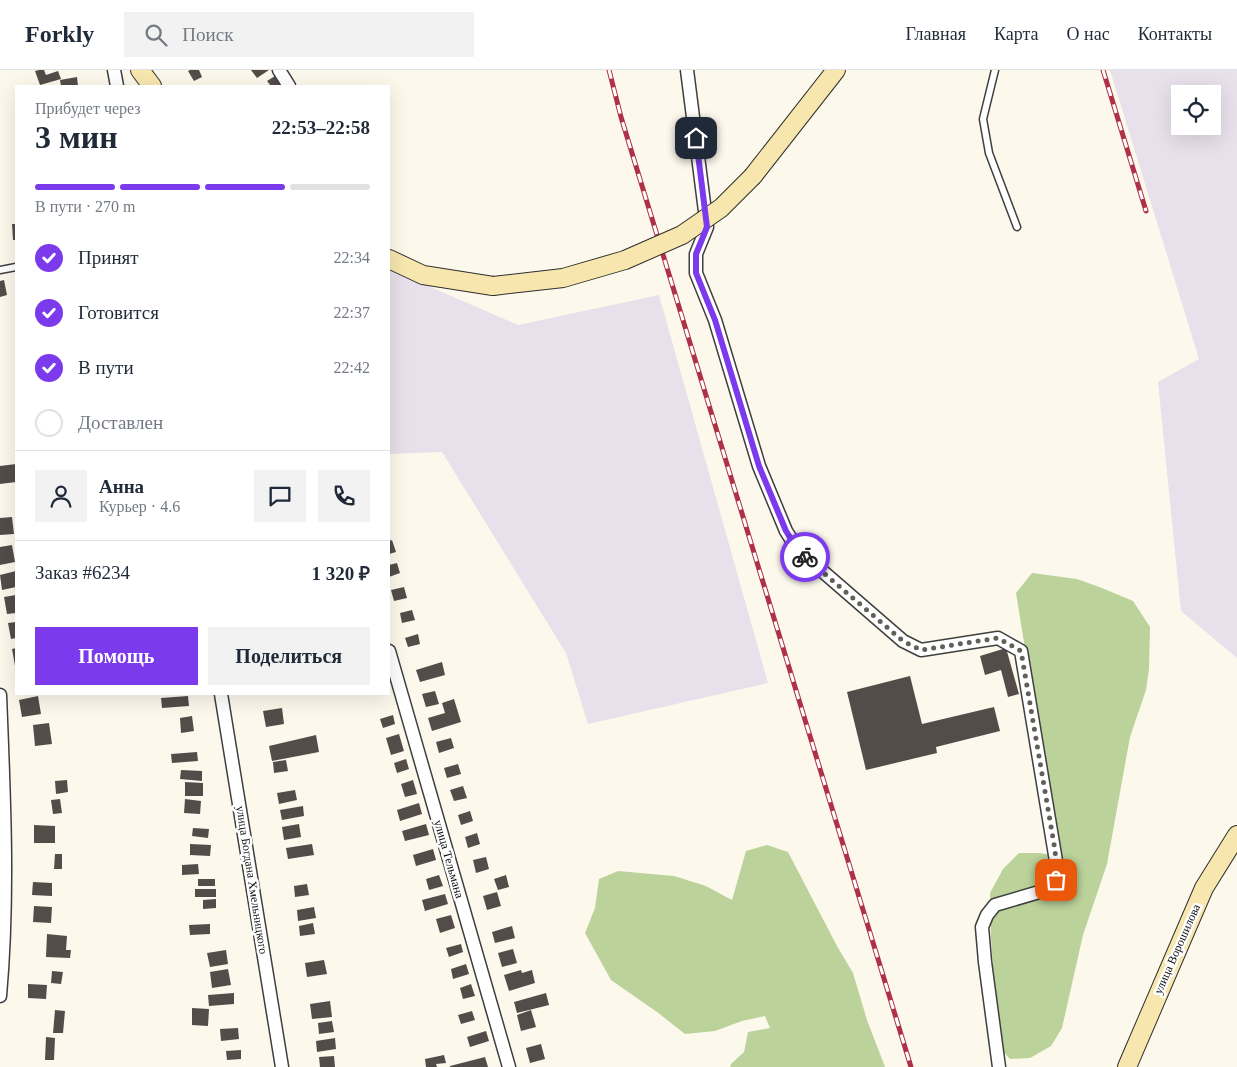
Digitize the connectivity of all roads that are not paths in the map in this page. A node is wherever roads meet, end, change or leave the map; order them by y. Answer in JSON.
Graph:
{"nodes":[{"id":1,"x":114,"y":70,"type":"edge"},
{"id":2,"x":140,"y":70,"type":"edge"},
{"id":3,"x":278,"y":70,"type":"edge"},
{"id":4,"x":687,"y":70,"type":"edge"},
{"id":5,"x":836,"y":70,"type":"edge"},
{"id":6,"x":995,"y":70,"type":"edge"},
{"id":7,"x":117,"y":85,"type":"edge"},
{"id":8,"x":151,"y":85,"type":"edge"},
{"id":9,"x":288,"y":85,"type":"edge"},
{"id":10,"x":1017,"y":227,"type":"dead end"},
{"id":11,"x":390,"y":259,"type":"edge"},
{"id":12,"x":15,"y":267,"type":"edge"},
{"id":13,"x":0,"y":270,"type":"edge"},
{"id":14,"x":390,"y":654,"type":"edge"},
{"id":15,"x":0,"y":695,"type":"edge"},
{"id":16,"x":221,"y":695,"type":"edge"},
{"id":17,"x":1237,"y":835,"type":"edge"},
{"id":18,"x":0,"y":996,"type":"edge"},
{"id":19,"x":282,"y":1067,"type":"edge"},
{"id":20,"x":509,"y":1067,"type":"edge"},
{"id":21,"x":999,"y":1067,"type":"edge"},
{"id":22,"x":1127,"y":1067,"type":"edge"}],
"edges":[{"from":1,"to":7,"type":"street"},
{"from":2,"to":8,"type":"street"},
{"from":3,"to":9,"type":"street"},
{"from":4,"to":21,"type":"street"},
{"from":5,"to":11,"type":"street","bridge":true},
{"from":6,"to":10,"type":"lane"},
{"from":12,"to":13,"type":"lane"},
{"from":14,"to":20,"type":"street","name":"улица Тельмана"},
{"from":15,"to":18,"type":"street"},
{"from":16,"to":19,"type":"street","name":"улица Богдана Хмельницкого"},
{"from":17,"to":22,"type":"street","name":"улица Ворошилова"}]}
